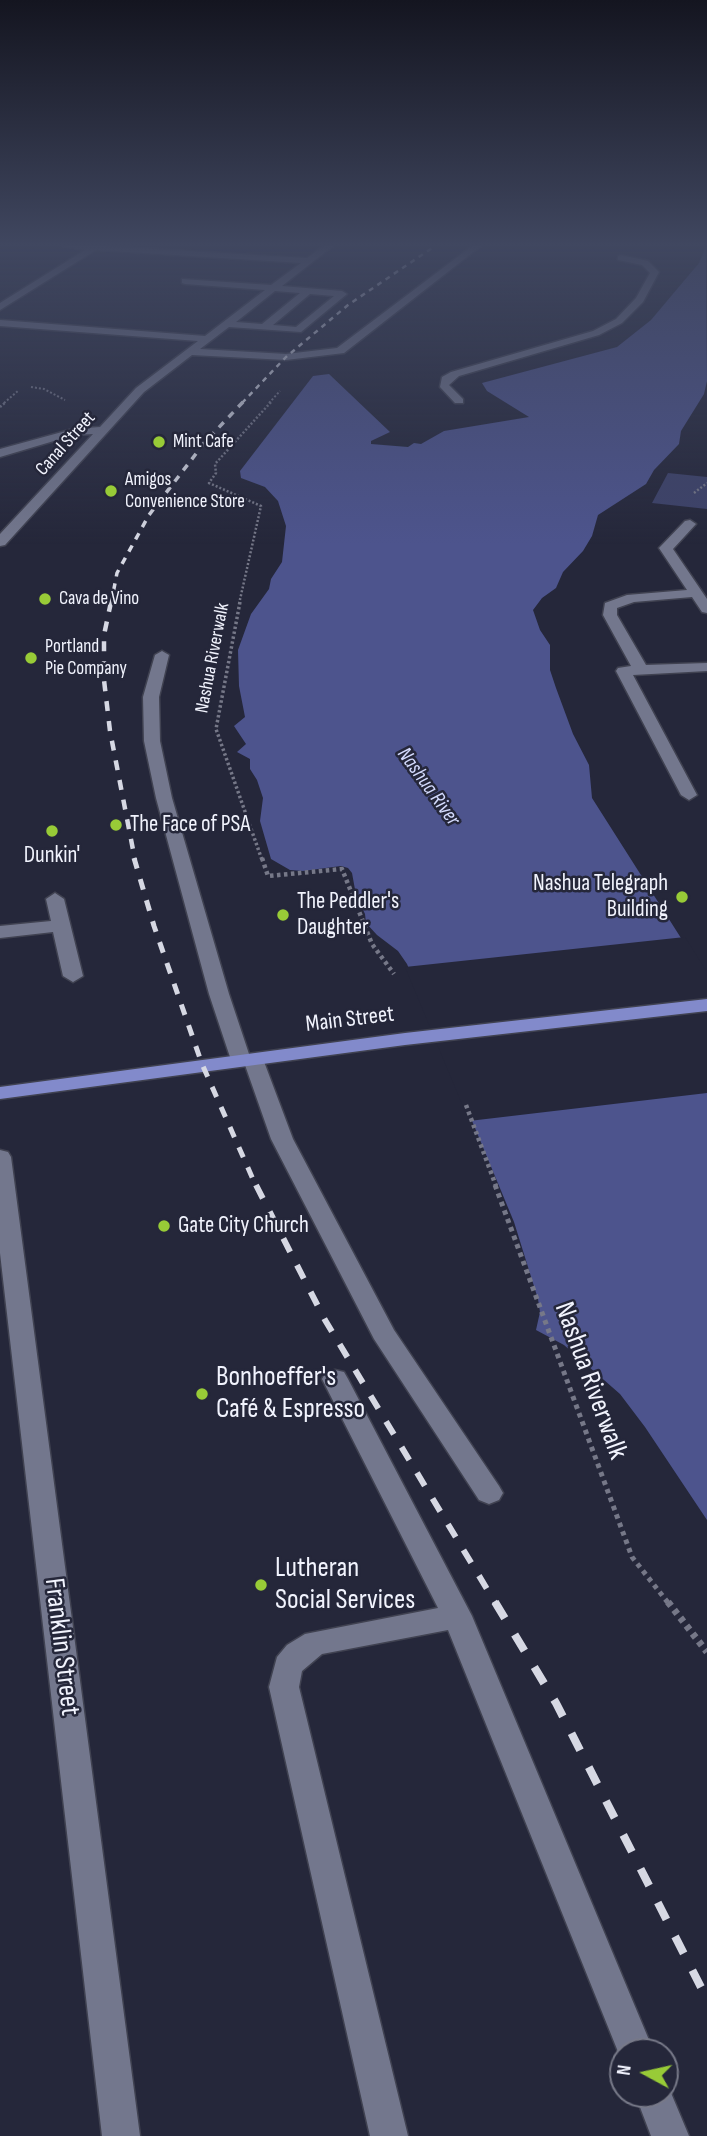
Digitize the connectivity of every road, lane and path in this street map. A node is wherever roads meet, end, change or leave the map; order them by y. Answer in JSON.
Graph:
{"nodes":[{"id":1,"x":198,"y":346,"type":"edge"},
{"id":2,"x":350,"y":346,"type":"edge"},
{"id":3,"x":552,"y":346,"type":"edge"},
{"id":4,"x":189,"y":352,"type":"junction"},
{"id":5,"x":302,"y":357,"type":"junction"},
{"id":6,"x":31,"y":387,"type":"dead end"},
{"id":7,"x":19,"y":390,"type":"dead end"},
{"id":8,"x":67,"y":401,"type":"dead end"},
{"id":9,"x":459,"y":401,"type":"dead end"},
{"id":10,"x":0,"y":407,"type":"edge"},
{"id":11,"x":102,"y":430,"type":"junction"},
{"id":12,"x":0,"y":453,"type":"edge"},
{"id":13,"x":690,"y":524,"type":"dead end"},
{"id":14,"x":0,"y":542,"type":"edge"},
{"id":15,"x":696,"y":593,"type":"junction"},
{"id":16,"x":707,"y":609,"type":"edge"},
{"id":17,"x":162,"y":655,"type":"dead end"},
{"id":18,"x":707,"y":667,"type":"edge"},
{"id":19,"x":641,"y":670,"type":"junction"},
{"id":20,"x":689,"y":795,"type":"dead end"},
{"id":21,"x":55,"y":899,"type":"dead end"},
{"id":22,"x":61,"y":925,"type":"junction"},
{"id":23,"x":0,"y":932,"type":"edge"},
{"id":24,"x":394,"y":974,"type":"dead end"},
{"id":25,"x":72,"y":976,"type":"dead end"},
{"id":26,"x":707,"y":1005,"type":"edge"},
{"id":27,"x":247,"y":1059,"type":"junction"},
{"id":28,"x":0,"y":1093,"type":"edge"},
{"id":29,"x":466,"y":1105,"type":"dead end"},
{"id":30,"x":0,"y":1157,"type":"edge"},
{"id":31,"x":335,"y":1379,"type":"dead end"},
{"id":32,"x":489,"y":1493,"type":"dead end"},
{"id":33,"x":457,"y":1616,"type":"junction"},
{"id":34,"x":707,"y":1652,"type":"edge"},
{"id":35,"x":630,"y":2038,"type":"edge"},
{"id":36,"x":659,"y":2108,"type":"edge"},
{"id":37,"x":121,"y":2136,"type":"edge"},
{"id":38,"x":389,"y":2136,"type":"edge"},
{"id":39,"x":670,"y":2136,"type":"edge"}],
"edges":[{"from":1,"to":4,"type":"street","name":"Canal Street"},
{"from":2,"to":5,"type":"street"},
{"from":3,"to":9,"type":"street"},
{"from":4,"to":5,"type":"street"},
{"from":4,"to":11,"type":"street","name":"Canal Street"},
{"from":5,"to":24,"type":"path","name":"Nashua Riverwalk"},
{"from":6,"to":8,"type":"path"},
{"from":7,"to":10,"type":"path"},
{"from":11,"to":12,"type":"street"},
{"from":11,"to":14,"type":"street","name":"Canal Street"},
{"from":13,"to":15,"type":"street"},
{"from":15,"to":16,"type":"street"},
{"from":15,"to":19,"type":"street"},
{"from":17,"to":27,"type":"street"},
{"from":18,"to":19,"type":"street"},
{"from":19,"to":20,"type":"street"},
{"from":21,"to":22,"type":"street"},
{"from":22,"to":23,"type":"street"},
{"from":22,"to":25,"type":"street"},
{"from":26,"to":27,"type":"main road","name":"Main Street"},
{"from":27,"to":28,"type":"main road","name":"Main Street"},
{"from":27,"to":32,"type":"street"},
{"from":29,"to":34,"type":"path","name":"Nashua Riverwalk"},
{"from":30,"to":37,"type":"street","name":"Franklin Street"},
{"from":31,"to":33,"type":"street"},
{"from":33,"to":35,"type":"street"},
{"from":33,"to":38,"type":"street"},
{"from":36,"to":39,"type":"street"}]}
